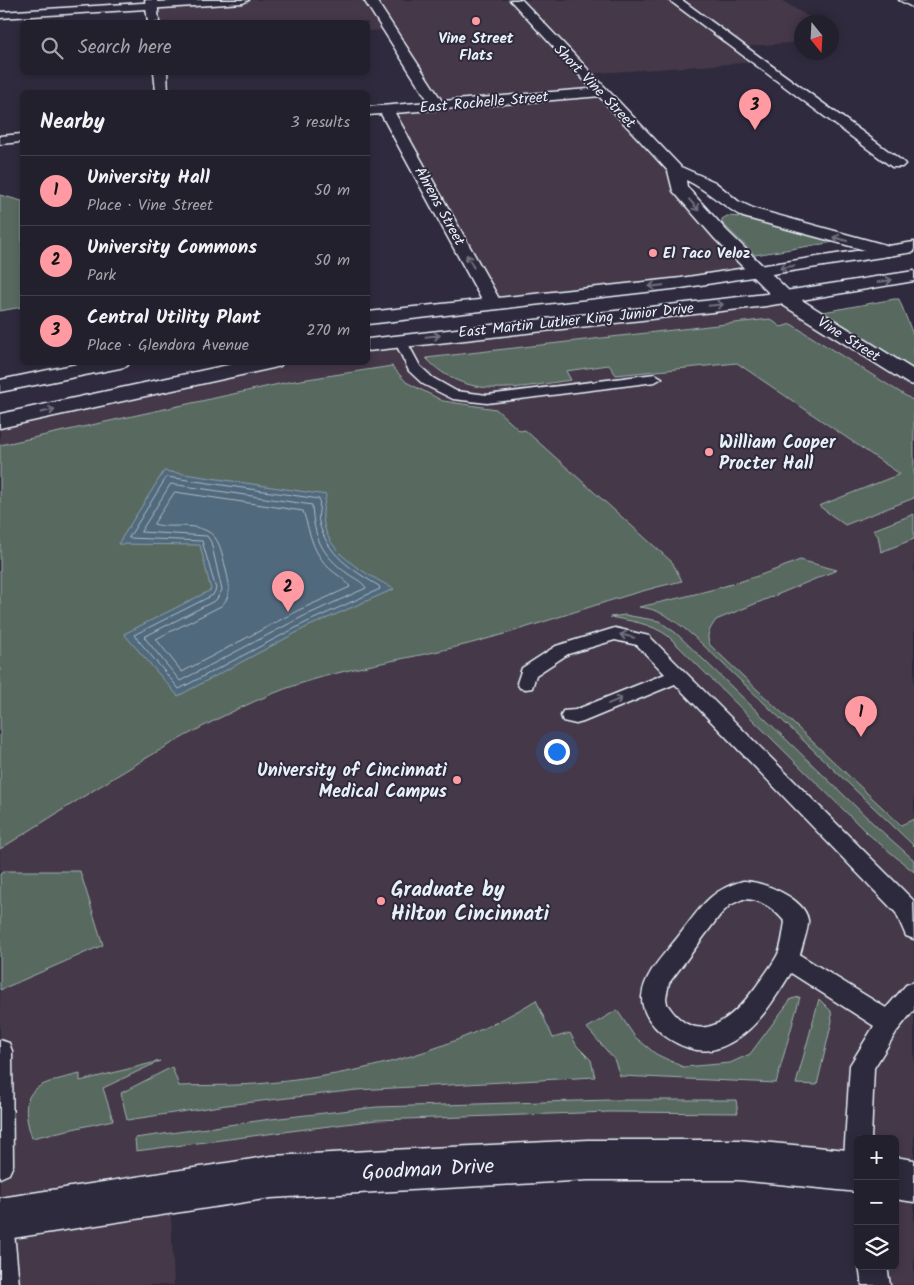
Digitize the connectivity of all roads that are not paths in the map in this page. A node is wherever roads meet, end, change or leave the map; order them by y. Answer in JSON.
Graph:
{"nodes":[{"id":1,"x":243,"y":0,"type":"edge"},
{"id":2,"x":370,"y":0,"type":"edge"},
{"id":3,"x":516,"y":0,"type":"edge"},
{"id":4,"x":675,"y":0,"type":"edge"},
{"id":5,"x":905,"y":0,"type":"edge"},
{"id":6,"x":151,"y":3,"type":"edge"},
{"id":7,"x":914,"y":5,"type":"edge"},
{"id":8,"x":0,"y":15,"type":"edge"},
{"id":9,"x":154,"y":20,"type":"edge"},
{"id":10,"x":160,"y":75,"type":"edge"},
{"id":11,"x":162,"y":90,"type":"edge"},
{"id":12,"x":601,"y":92,"type":"junction"},
{"id":13,"x":439,"y":106,"type":"junction"},
{"id":14,"x":386,"y":110,"type":"junction"},
{"id":15,"x":370,"y":111,"type":"edge"},
{"id":16,"x":20,"y":138,"type":"edge"},
{"id":17,"x":0,"y":140,"type":"edge"},
{"id":18,"x":898,"y":164,"type":"dead end"},
{"id":19,"x":676,"y":170,"type":"junction"},
{"id":20,"x":914,"y":247,"type":"edge"},
{"id":21,"x":887,"y":251,"type":"junction"},
{"id":22,"x":757,"y":272,"type":"junction"},
{"id":23,"x":914,"y":276,"type":"edge"},
{"id":24,"x":785,"y":298,"type":"junction"},
{"id":25,"x":493,"y":304,"type":"junction"},
{"id":26,"x":370,"y":318,"type":"edge"},
{"id":27,"x":400,"y":340,"type":"junction"},
{"id":28,"x":370,"y":345,"type":"edge"},
{"id":29,"x":105,"y":365,"type":"edge"},
{"id":30,"x":259,"y":365,"type":"edge"},
{"id":31,"x":655,"y":378,"type":"dead end"},
{"id":32,"x":914,"y":379,"type":"edge"},
{"id":33,"x":0,"y":386,"type":"edge"},
{"id":34,"x":0,"y":421,"type":"edge"},
{"id":35,"x":679,"y":675,"type":"junction"},
{"id":36,"x":526,"y":683,"type":"dead end"},
{"id":37,"x":570,"y":716,"type":"dead end"},
{"id":38,"x":914,"y":928,"type":"edge"},
{"id":39,"x":788,"y":959,"type":"junction"},
{"id":40,"x":914,"y":992,"type":"edge"},
{"id":41,"x":888,"y":1023,"type":"junction"},
{"id":42,"x":0,"y":1050,"type":"edge"},
{"id":43,"x":859,"y":1135,"type":"edge"},
{"id":44,"x":0,"y":1165,"type":"edge"},
{"id":45,"x":854,"y":1175,"type":"edge"},
{"id":46,"x":899,"y":1179,"type":"edge"},
{"id":47,"x":914,"y":1181,"type":"edge"},
{"id":48,"x":0,"y":1220,"type":"edge"},
{"id":49,"x":874,"y":1270,"type":"edge"},
{"id":50,"x":5,"y":1285,"type":"edge"},
{"id":51,"x":876,"y":1285,"type":"edge"}],
"edges":[{"from":1,"to":6,"type":"street"},
{"from":2,"to":13,"type":"street"},
{"from":3,"to":12,"type":"street","name":"Short Vine Street"},
{"from":4,"to":18,"type":"street"},
{"from":5,"to":7,"type":"street"},
{"from":6,"to":8,"type":"street"},
{"from":6,"to":9,"type":"street"},
{"from":10,"to":11,"type":"street"},
{"from":12,"to":13,"type":"street","name":"East Rochelle Street"},
{"from":12,"to":19,"type":"street","name":"Short Vine Street"},
{"from":13,"to":14,"type":"street","name":"East Rochelle Street"},
{"from":14,"to":15,"type":"street","name":"East Rochelle Street"},
{"from":25,"to":14,"type":"street","name":"Ahrens Street","one_way":true},
{"from":16,"to":17,"type":"street"},
{"from":21,"to":19,"type":"street","name":"Short Vine Street","one_way":true},
{"from":19,"to":22,"type":"street","name":"Short Vine Street","one_way":true},
{"from":20,"to":21,"type":"street","name":"East Martin Luther King Junior Drive"},
{"from":21,"to":22,"type":"street","name":"East Martin Luther King Junior Drive","one_way":true},
{"from":22,"to":24,"type":"street","name":"Short Vine Street"},
{"from":22,"to":25,"type":"street","name":"East Martin Luther King Junior Drive","one_way":true},
{"from":24,"to":23,"type":"street","name":"East Martin Luther King Junior Drive","one_way":true},
{"from":27,"to":24,"type":"street","name":"East Martin Luther King Junior Drive","one_way":true},
{"from":24,"to":32,"type":"street","name":"Vine Street"},
{"from":25,"to":26,"type":"street","name":"East Martin Luther King Junior Drive"},
{"from":27,"to":28,"type":"street","name":"East Martin Luther King Junior Drive"},
{"from":27,"to":31,"type":"lane"},
{"from":29,"to":33,"type":"street"},
{"from":34,"to":30,"type":"street","one_way":true},
{"from":35,"to":36,"type":"lane","one_way":true},
{"from":37,"to":35,"type":"lane","one_way":true},
{"from":35,"to":38,"type":"lane"},
{"from":39,"to":39,"type":"lane"},
{"from":39,"to":41,"type":"lane"},
{"from":40,"to":41,"type":"lane"},
{"from":41,"to":43,"type":"lane"},
{"from":42,"to":44,"type":"lane"},
{"from":45,"to":48,"type":"street","name":"Goodman Drive"},
{"from":46,"to":47,"type":"street"},
{"from":48,"to":50,"type":"lane"},
{"from":49,"to":51,"type":"lane"}]}
